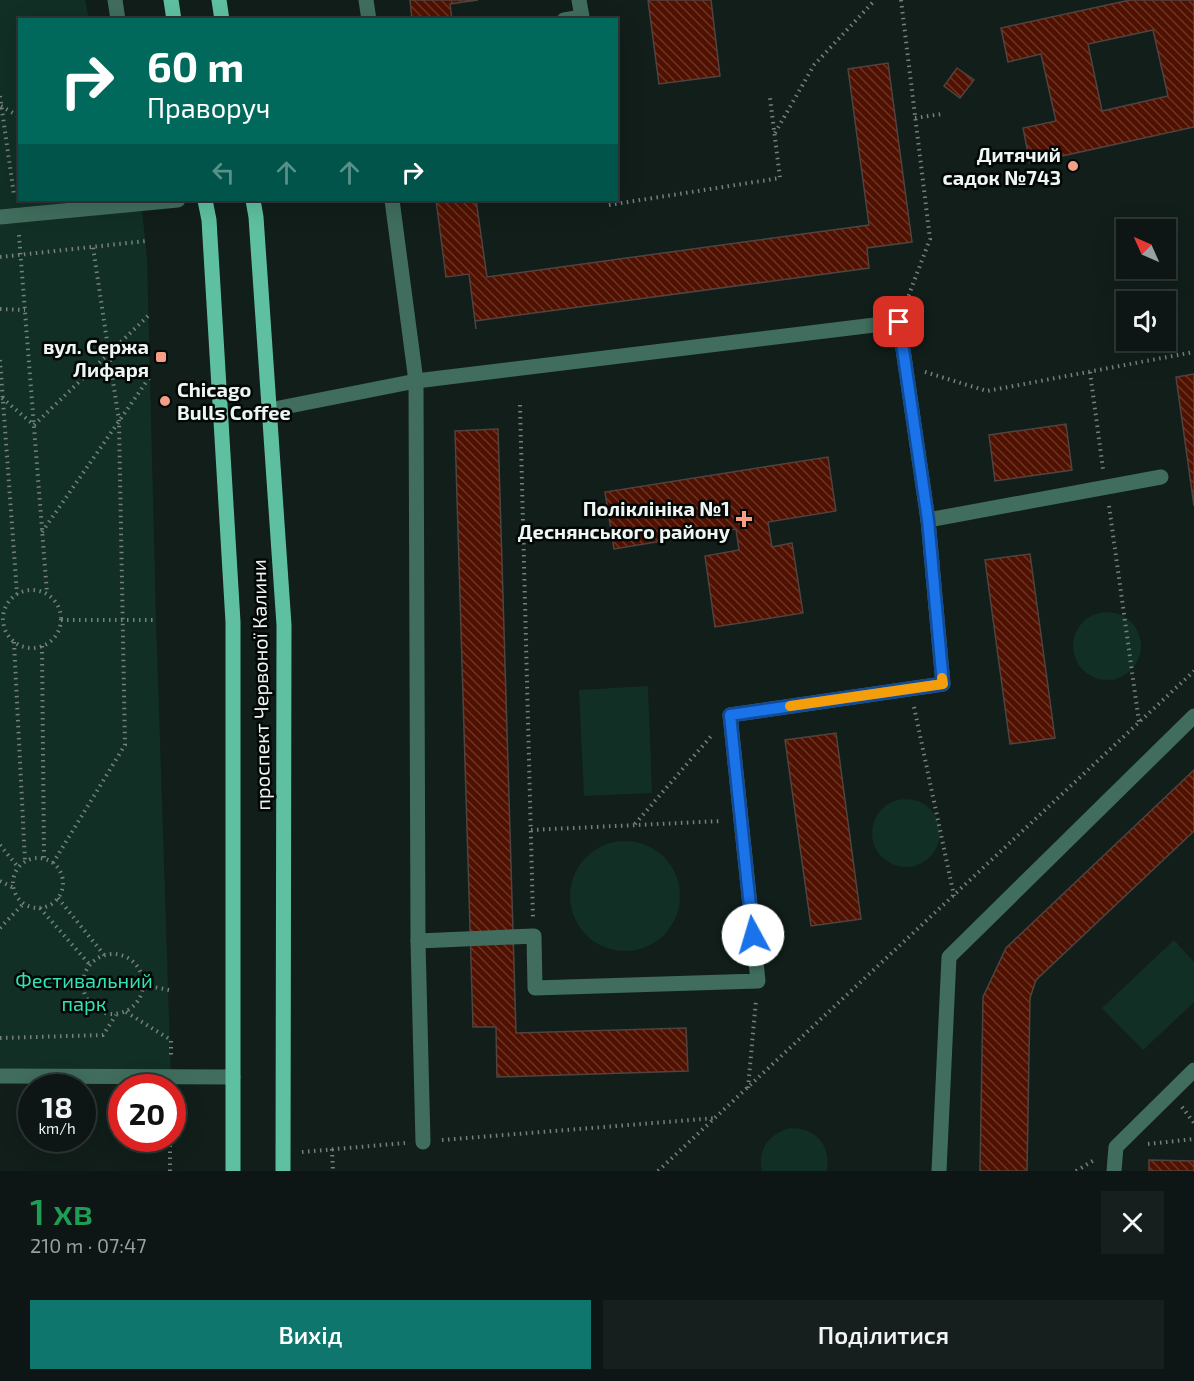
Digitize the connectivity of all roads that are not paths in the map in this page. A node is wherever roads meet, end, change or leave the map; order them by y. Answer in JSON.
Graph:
{"nodes":[{"id":1,"x":115,"y":0,"type":"edge"},
{"id":2,"x":171,"y":0,"type":"edge"},
{"id":3,"x":219,"y":0,"type":"edge"},
{"id":4,"x":366,"y":0,"type":"edge"},
{"id":5,"x":579,"y":0,"type":"edge"},
{"id":6,"x":118,"y":18,"type":"edge"},
{"id":7,"x":174,"y":18,"type":"edge"},
{"id":8,"x":222,"y":18,"type":"edge"},
{"id":9,"x":369,"y":18,"type":"edge"},
{"id":10,"x":576,"y":18,"type":"edge"},
{"id":11,"x":167,"y":201,"type":"edge"},
{"id":12,"x":205,"y":201,"type":"edge"},
{"id":13,"x":253,"y":201,"type":"edge"},
{"id":14,"x":392,"y":201,"type":"edge"},
{"id":15,"x":0,"y":217,"type":"edge"},
{"id":16,"x":416,"y":381,"type":"junction"},
{"id":17,"x":269,"y":410,"type":"junction"},
{"id":18,"x":1161,"y":477,"type":"dead end"},
{"id":19,"x":928,"y":520,"type":"junction"},
{"id":20,"x":1194,"y":716,"type":"edge"},
{"id":21,"x":418,"y":941,"type":"junction"},
{"id":22,"x":1194,"y":1070,"type":"edge"},
{"id":23,"x":0,"y":1076,"type":"edge"},
{"id":24,"x":233,"y":1077,"type":"junction"},
{"id":25,"x":423,"y":1142,"type":"road end"},
{"id":26,"x":233,"y":1171,"type":"edge"},
{"id":27,"x":283,"y":1171,"type":"edge"},
{"id":28,"x":939,"y":1171,"type":"edge"},
{"id":29,"x":1114,"y":1171,"type":"edge"}],
"edges":[{"from":1,"to":6,"type":"lane"},
{"from":2,"to":7,"type":"main road"},
{"from":3,"to":8,"type":"main road"},
{"from":4,"to":9,"type":"lane"},
{"from":5,"to":10,"type":"lane"},
{"from":11,"to":15,"type":"lane"},
{"from":12,"to":24,"type":"main road","name":"проспект Червоної Калини"},
{"from":13,"to":17,"type":"main road","name":"проспект Червоної Калини"},
{"from":14,"to":16,"type":"lane"},
{"from":16,"to":17,"type":"lane"},
{"from":16,"to":19,"type":"lane"},
{"from":16,"to":21,"type":"lane"},
{"from":17,"to":27,"type":"main road","name":"проспект Червоної Калини"},
{"from":18,"to":19,"type":"lane"},
{"from":19,"to":21,"type":"lane"},
{"from":20,"to":28,"type":"lane"},
{"from":21,"to":25,"type":"lane"},
{"from":22,"to":29,"type":"lane"},
{"from":23,"to":24,"type":"lane"},
{"from":24,"to":26,"type":"main road","name":"проспект Червоної Калини"}]}
